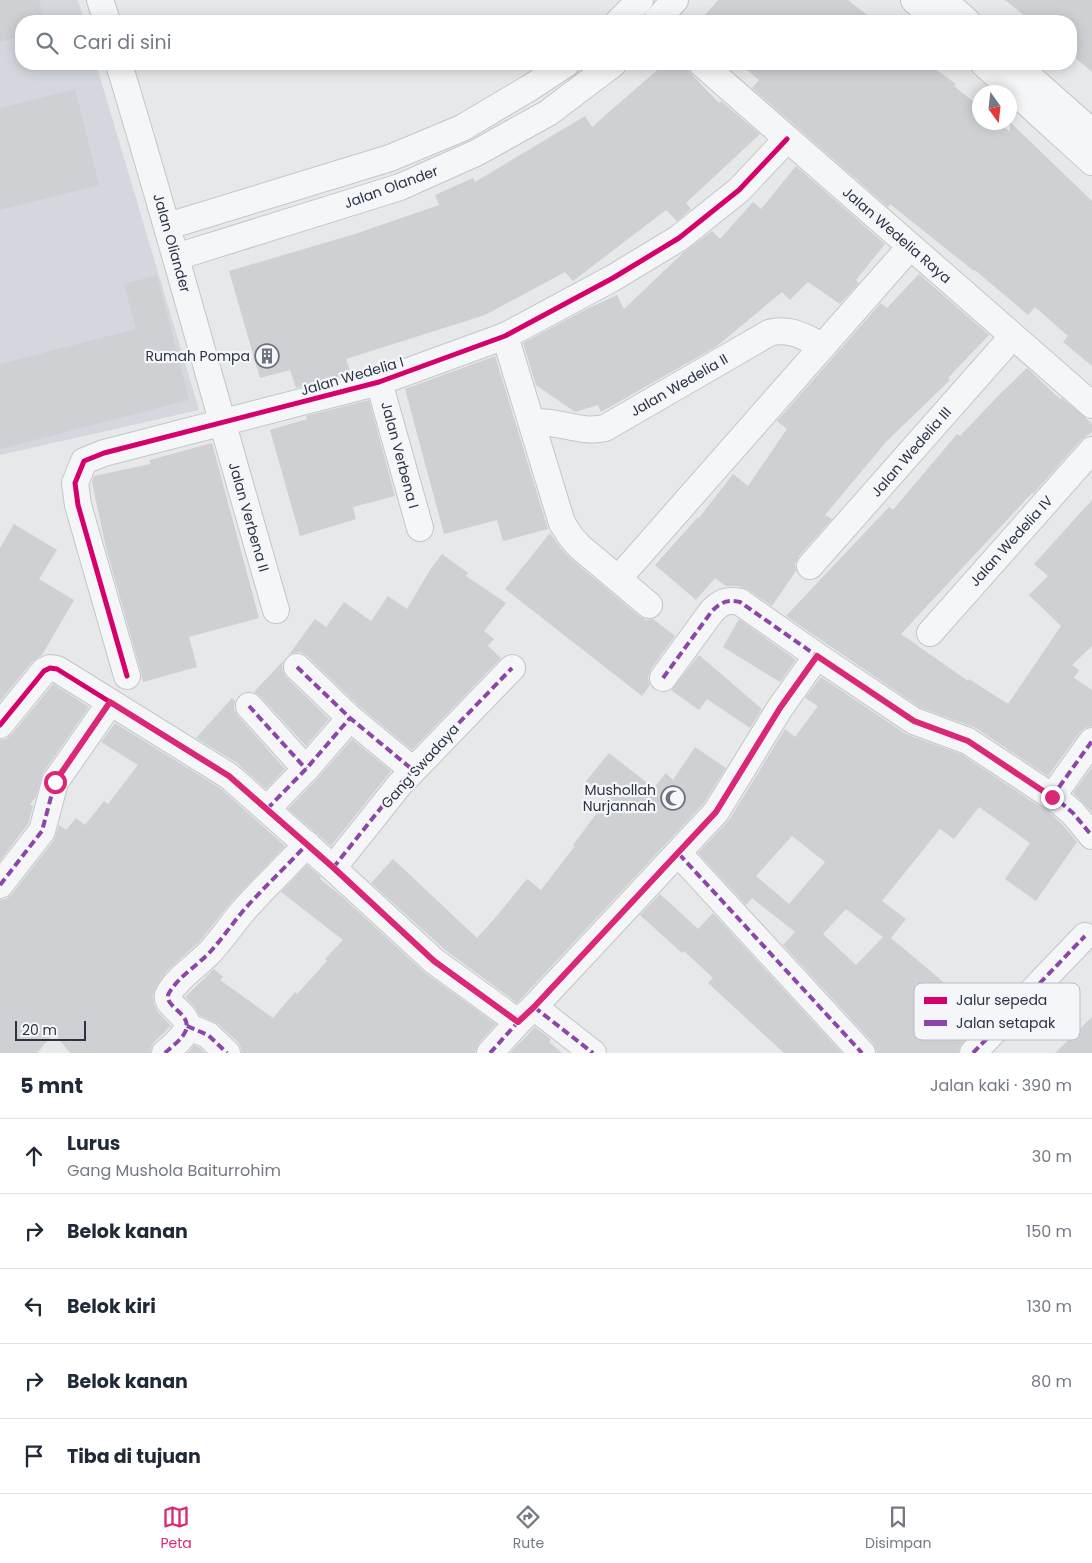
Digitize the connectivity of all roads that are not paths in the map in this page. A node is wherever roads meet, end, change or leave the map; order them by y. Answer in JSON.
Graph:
{"nodes":[{"id":1,"x":100,"y":0,"type":"edge"},
{"id":2,"x":640,"y":0,"type":"edge"},
{"id":3,"x":675,"y":0,"type":"edge"},
{"id":4,"x":914,"y":0,"type":"edge"},
{"id":5,"x":943,"y":0,"type":"edge"},
{"id":6,"x":105,"y":15,"type":"edge"},
{"id":7,"x":625,"y":15,"type":"edge"},
{"id":8,"x":661,"y":15,"type":"edge"},
{"id":9,"x":930,"y":15,"type":"edge"},
{"id":10,"x":960,"y":15,"type":"edge"},
{"id":11,"x":121,"y":70,"type":"edge"},
{"id":12,"x":557,"y":70,"type":"edge"},
{"id":13,"x":605,"y":70,"type":"edge"},
{"id":14,"x":709,"y":70,"type":"edge"},
{"id":15,"x":991,"y":70,"type":"edge"},
{"id":16,"x":1022,"y":70,"type":"edge"},
{"id":17,"x":1092,"y":132,"type":"edge"},
{"id":18,"x":787,"y":139,"type":"junction"},
{"id":19,"x":1092,"y":162,"type":"edge"},
{"id":20,"x":168,"y":226,"type":"junction"},
{"id":21,"x":910,"y":247,"type":"junction"},
{"id":22,"x":176,"y":257,"type":"junction"},
{"id":23,"x":505,"y":336,"type":"junction"},
{"id":24,"x":1012,"y":337,"type":"junction"},
{"id":25,"x":822,"y":346,"type":"junction"},
{"id":26,"x":379,"y":382,"type":"junction"},
{"id":27,"x":1092,"y":405,"type":"edge"},
{"id":28,"x":222,"y":423,"type":"junction"},
{"id":29,"x":532,"y":423,"type":"junction"},
{"id":30,"x":1092,"y":450,"type":"edge"},
{"id":31,"x":420,"y":528,"type":"dead end"},
{"id":32,"x":810,"y":566,"type":"dead end"},
{"id":33,"x":618,"y":578,"type":"junction"},
{"id":34,"x":649,"y":605,"type":"dead end"},
{"id":35,"x":276,"y":610,"type":"dead end"},
{"id":36,"x":930,"y":633,"type":"dead end"},
{"id":37,"x":817,"y":656,"type":"junction"},
{"id":38,"x":297,"y":667,"type":"dead end"},
{"id":39,"x":512,"y":668,"type":"dead end"},
{"id":40,"x":126,"y":676,"type":"dead end"},
{"id":41,"x":663,"y":678,"type":"dead end"},
{"id":42,"x":249,"y":706,"type":"dead end"},
{"id":43,"x":119,"y":708,"type":"junction"},
{"id":44,"x":350,"y":718,"type":"junction"},
{"id":45,"x":0,"y":725,"type":"edge"},
{"id":46,"x":1092,"y":741,"type":"edge"},
{"id":47,"x":306,"y":769,"type":"junction"},
{"id":48,"x":413,"y":770,"type":"junction"},
{"id":49,"x":1052,"y":797,"type":"junction"},
{"id":50,"x":267,"y":809,"type":"junction"},
{"id":51,"x":1092,"y":836,"type":"edge"},
{"id":52,"x":307,"y":844,"type":"junction"},
{"id":53,"x":678,"y":854,"type":"junction"},
{"id":54,"x":334,"y":868,"type":"junction"},
{"id":55,"x":0,"y":885,"type":"edge"},
{"id":56,"x":1085,"y":936,"type":"dead end"},
{"id":57,"x":1041,"y":983,"type":"edge"},
{"id":58,"x":526,"y":1014,"type":"junction"},
{"id":59,"x":187,"y":1026,"type":"junction"},
{"id":60,"x":987,"y":1040,"type":"edge"},
{"id":61,"x":976,"y":1052,"type":"edge"},
{"id":62,"x":165,"y":1053,"type":"edge"},
{"id":63,"x":227,"y":1053,"type":"edge"},
{"id":64,"x":490,"y":1053,"type":"edge"},
{"id":65,"x":593,"y":1053,"type":"edge"},
{"id":66,"x":862,"y":1053,"type":"edge"}],
"edges":[{"from":1,"to":6,"type":"street"},
{"from":2,"to":7,"type":"street"},
{"from":3,"to":8,"type":"street"},
{"from":4,"to":9,"type":"street"},
{"from":5,"to":10,"type":"street"},
{"from":11,"to":20,"type":"street","name":"Jalan Oliander"},
{"from":12,"to":20,"type":"street","name":"Jalan Olander"},
{"from":13,"to":22,"type":"street","name":"Jalan Olander"},
{"from":14,"to":18,"type":"street","name":"Jalan Wedelia Raya"},
{"from":15,"to":19,"type":"street"},
{"from":16,"to":17,"type":"street"},
{"from":18,"to":21,"type":"street","name":"Jalan Wedelia Raya"},
{"from":18,"to":23,"type":"street","name":"Jalan Wedelia I"},
{"from":20,"to":22,"type":"street","name":"Jalan Oliander"},
{"from":21,"to":24,"type":"street","name":"Jalan Wedelia Raya"},
{"from":21,"to":25,"type":"street"},
{"from":22,"to":28,"type":"street","name":"Jalan Oliander"},
{"from":23,"to":26,"type":"street","name":"Jalan Wedelia I"},
{"from":23,"to":29,"type":"street"},
{"from":24,"to":27,"type":"street","name":"Jalan Wedelia Raya"},
{"from":24,"to":32,"type":"street","name":"Jalan Wedelia III"},
{"from":25,"to":29,"type":"street","name":"Jalan Wedelia II"},
{"from":25,"to":33,"type":"street"},
{"from":26,"to":28,"type":"street","name":"Jalan Wedelia I"},
{"from":26,"to":31,"type":"street","name":"Jalan Verbena I"},
{"from":28,"to":35,"type":"street","name":"Jalan Verbena II"},
{"from":28,"to":40,"type":"street","name":"Jalan Wedelia I"},
{"from":29,"to":33,"type":"street"},
{"from":30,"to":36,"type":"street","name":"Jalan Wedelia IV"},
{"from":33,"to":34,"type":"street"},
{"from":37,"to":41,"type":"street"},
{"from":37,"to":49,"type":"street"},
{"from":37,"to":53,"type":"street"},
{"from":38,"to":44,"type":"street"},
{"from":39,"to":48,"type":"street","name":"Gang Swadaya"},
{"from":42,"to":47,"type":"street"},
{"from":43,"to":45,"type":"street"},
{"from":43,"to":50,"type":"street"},
{"from":43,"to":55,"type":"street"},
{"from":44,"to":47,"type":"street"},
{"from":44,"to":48,"type":"street"},
{"from":46,"to":49,"type":"street"},
{"from":47,"to":50,"type":"street"},
{"from":48,"to":54,"type":"street","name":"Gang Swadaya"},
{"from":49,"to":51,"type":"street"},
{"from":50,"to":52,"type":"street"},
{"from":52,"to":54,"type":"street"},
{"from":52,"to":59,"type":"street"},
{"from":53,"to":58,"type":"street"},
{"from":53,"to":66,"type":"street"},
{"from":54,"to":58,"type":"street"},
{"from":56,"to":57,"type":"street"},
{"from":58,"to":64,"type":"street"},
{"from":58,"to":65,"type":"street"},
{"from":59,"to":62,"type":"street"},
{"from":59,"to":63,"type":"street"},
{"from":60,"to":61,"type":"street"}]}
